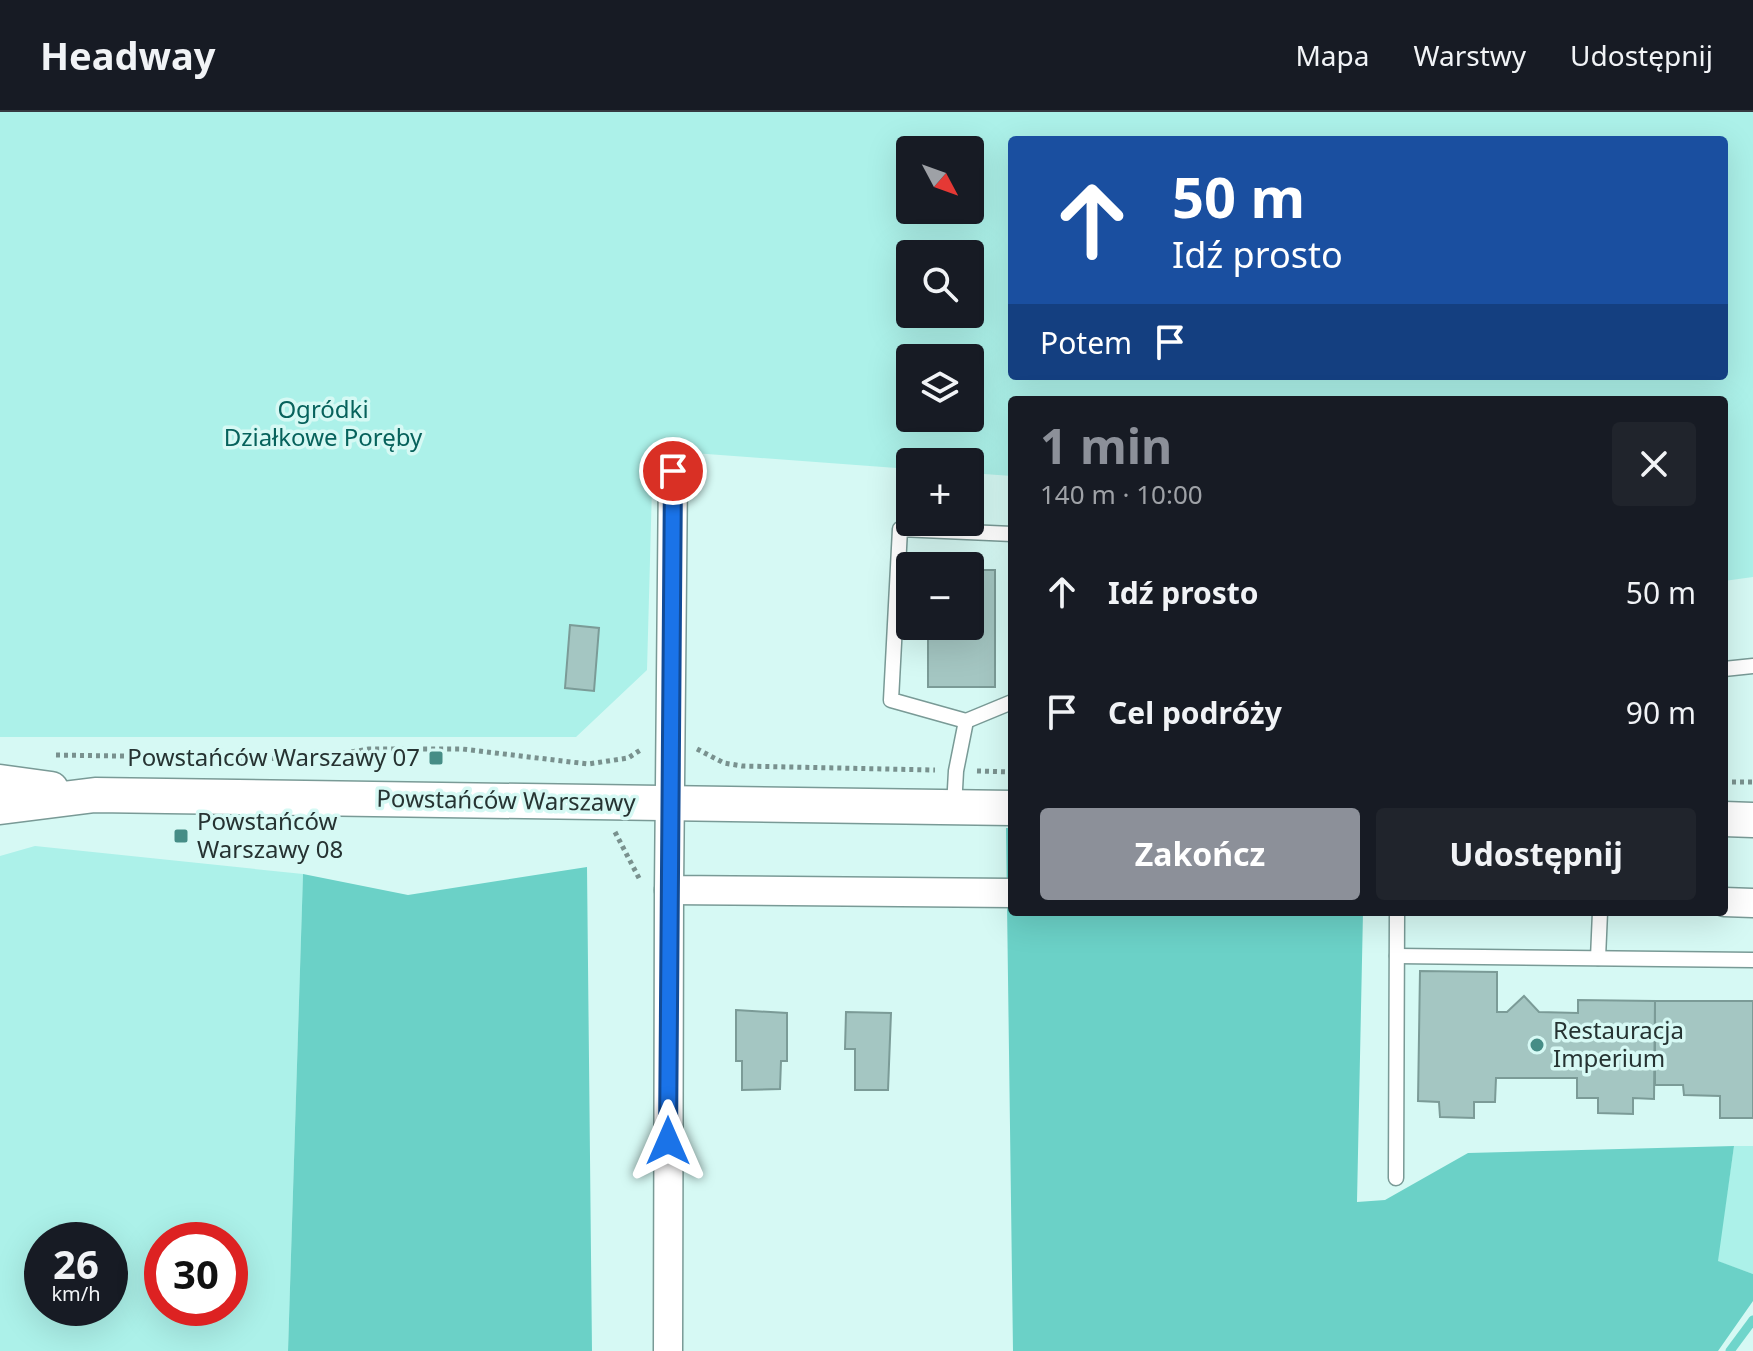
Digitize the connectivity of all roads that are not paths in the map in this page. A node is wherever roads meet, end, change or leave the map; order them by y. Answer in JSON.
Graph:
{"nodes":[{"id":1,"x":673,"y":471,"type":"dead end"},
{"id":2,"x":1008,"y":534,"type":"edge"},
{"id":3,"x":1753,"y":666,"type":"edge"},
{"id":4,"x":1728,"y":669,"type":"edge"},
{"id":5,"x":1008,"y":704,"type":"edge"},
{"id":6,"x":966,"y":721,"type":"junction"},
{"id":7,"x":0,"y":782,"type":"edge"},
{"id":8,"x":95,"y":795,"type":"junction"},
{"id":9,"x":669,"y":803,"type":"junction"},
{"id":10,"x":0,"y":807,"type":"edge"},
{"id":11,"x":954,"y":807,"type":"junction"},
{"id":12,"x":1008,"y":808,"type":"edge"},
{"id":13,"x":1728,"y":819,"type":"edge"},
{"id":14,"x":1753,"y":820,"type":"edge"},
{"id":15,"x":1008,"y":893,"type":"edge"},
{"id":16,"x":668,"y":895,"type":"junction"},
{"id":17,"x":1728,"y":902,"type":"edge"},
{"id":18,"x":1753,"y":903,"type":"edge"},
{"id":19,"x":1397,"y":916,"type":"edge"},
{"id":20,"x":1600,"y":916,"type":"edge"},
{"id":21,"x":1397,"y":956,"type":"junction"},
{"id":22,"x":1598,"y":958,"type":"junction"},
{"id":23,"x":1753,"y":960,"type":"edge"},
{"id":24,"x":1396,"y":1178,"type":"dead end"},
{"id":25,"x":668,"y":1351,"type":"edge"}],
"edges":[{"from":1,"to":9,"type":"street"},
{"from":2,"to":6,"type":"lane"},
{"from":3,"to":4,"type":"lane"},
{"from":5,"to":6,"type":"lane"},
{"from":6,"to":11,"type":"lane"},
{"from":7,"to":8,"type":"street","name":"Powstańców Warszawy"},
{"from":8,"to":9,"type":"street","name":"Powstańców Warszawy"},
{"from":8,"to":10,"type":"street","name":"Powstańców Warszawy"},
{"from":9,"to":11,"type":"street","name":"Powstańców Warszawy"},
{"from":9,"to":16,"type":"street"},
{"from":11,"to":12,"type":"street","name":"Powstańców Warszawy"},
{"from":13,"to":14,"type":"street"},
{"from":15,"to":16,"type":"street"},
{"from":16,"to":25,"type":"street"},
{"from":17,"to":18,"type":"street"},
{"from":19,"to":21,"type":"lane"},
{"from":20,"to":22,"type":"lane"},
{"from":21,"to":22,"type":"lane"},
{"from":21,"to":24,"type":"lane"},
{"from":22,"to":23,"type":"lane"}]}
